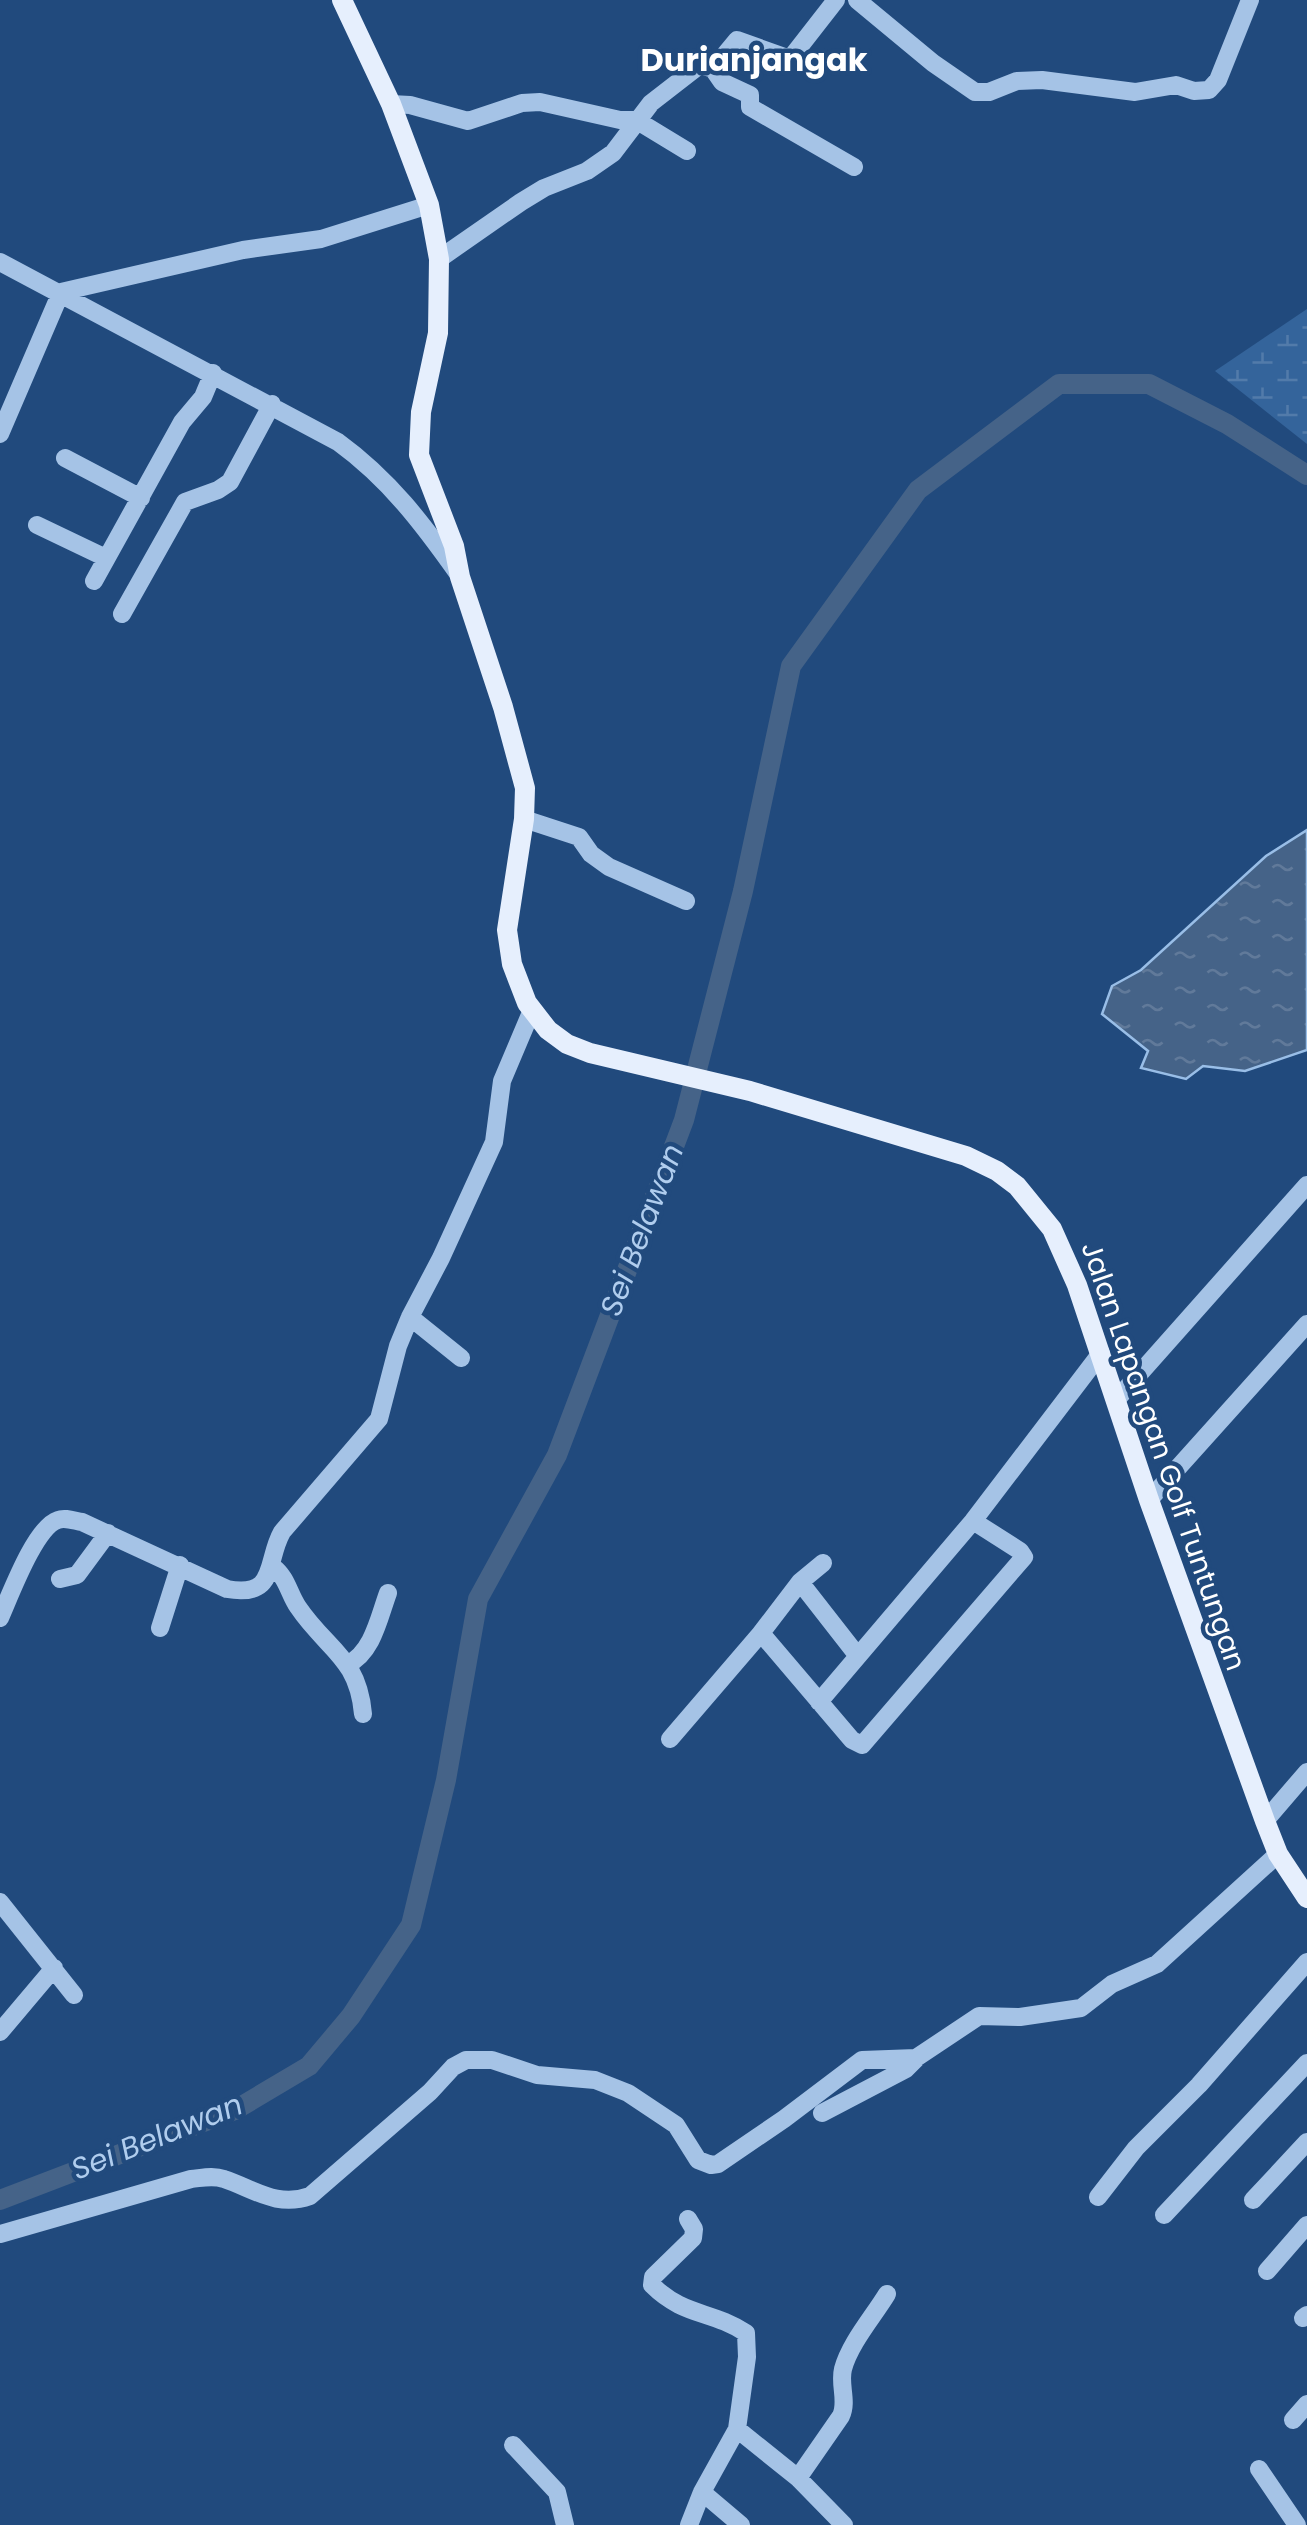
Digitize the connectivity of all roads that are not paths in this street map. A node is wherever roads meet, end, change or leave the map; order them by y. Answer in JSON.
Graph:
{"nodes":[{"id":1,"x":342,"y":0,"type":"edge"},
{"id":2,"x":836,"y":0,"type":"edge"},
{"id":3,"x":858,"y":0,"type":"edge"},
{"id":4,"x":1250,"y":0,"type":"edge"},
{"id":5,"x":714,"y":70,"type":"junction"},
{"id":6,"x":391,"y":104,"type":"junction"},
{"id":7,"x":636,"y":120,"type":"junction"},
{"id":8,"x":688,"y":151,"type":"dead end"},
{"id":9,"x":854,"y":167,"type":"dead end"},
{"id":10,"x":429,"y":205,"type":"junction"},
{"id":11,"x":439,"y":260,"type":"junction"},
{"id":12,"x":0,"y":262,"type":"edge"},
{"id":13,"x":61,"y":292,"type":"junction"},
{"id":14,"x":213,"y":373,"type":"junction"},
{"id":15,"x":272,"y":404,"type":"junction"},
{"id":16,"x":0,"y":434,"type":"edge"},
{"id":17,"x":65,"y":458,"type":"dead end"},
{"id":18,"x":141,"y":498,"type":"junction"},
{"id":19,"x":37,"y":524,"type":"dead end"},
{"id":20,"x":106,"y":558,"type":"junction"},
{"id":21,"x":460,"y":577,"type":"junction"},
{"id":22,"x":94,"y":581,"type":"dead end"},
{"id":23,"x":122,"y":614,"type":"dead end"},
{"id":24,"x":524,"y":819,"type":"junction"},
{"id":25,"x":686,"y":901,"type":"dead end"},
{"id":26,"x":532,"y":1010,"type":"junction"},
{"id":27,"x":1307,"y":1185,"type":"edge"},
{"id":28,"x":410,"y":1316,"type":"junction"},
{"id":29,"x":1307,"y":1324,"type":"edge"},
{"id":30,"x":1101,"y":1353,"type":"junction"},
{"id":31,"x":461,"y":1358,"type":"dead end"},
{"id":32,"x":1117,"y":1400,"type":"junction"},
{"id":33,"x":1149,"y":1500,"type":"junction"},
{"id":34,"x":973,"y":1522,"type":"junction"},
{"id":35,"x":108,"y":1534,"type":"junction"},
{"id":36,"x":824,"y":1562,"type":"dead end"},
{"id":37,"x":180,"y":1566,"type":"junction"},
{"id":38,"x":273,"y":1567,"type":"junction"},
{"id":39,"x":60,"y":1579,"type":"dead end"},
{"id":40,"x":800,"y":1582,"type":"junction"},
{"id":41,"x":388,"y":1593,"type":"dead end"},
{"id":42,"x":0,"y":1618,"type":"edge"},
{"id":43,"x":160,"y":1628,"type":"dead end"},
{"id":44,"x":761,"y":1633,"type":"junction"},
{"id":45,"x":857,"y":1654,"type":"junction"},
{"id":46,"x":348,"y":1664,"type":"junction"},
{"id":47,"x":819,"y":1702,"type":"junction"},
{"id":48,"x":363,"y":1714,"type":"dead end"},
{"id":49,"x":670,"y":1739,"type":"dead end"},
{"id":50,"x":1307,"y":1772,"type":"edge"},
{"id":51,"x":1265,"y":1821,"type":"junction"},
{"id":52,"x":1278,"y":1854,"type":"junction"},
{"id":53,"x":1307,"y":1898,"type":"edge"},
{"id":54,"x":0,"y":1902,"type":"edge"},
{"id":55,"x":1307,"y":1962,"type":"edge"},
{"id":56,"x":54,"y":1968,"type":"junction"},
{"id":57,"x":74,"y":1995,"type":"dead end"},
{"id":58,"x":0,"y":2032,"type":"edge"},
{"id":59,"x":916,"y":2058,"type":"junction"},
{"id":60,"x":1307,"y":2064,"type":"edge"},
{"id":61,"x":822,"y":2113,"type":"dead end"},
{"id":62,"x":1307,"y":2142,"type":"edge"},
{"id":63,"x":1098,"y":2196,"type":"dead end"},
{"id":64,"x":1253,"y":2200,"type":"dead end"},
{"id":65,"x":1164,"y":2215,"type":"dead end"},
{"id":66,"x":688,"y":2218,"type":"dead end"},
{"id":67,"x":1307,"y":2224,"type":"edge"},
{"id":68,"x":0,"y":2234,"type":"edge"},
{"id":69,"x":1267,"y":2271,"type":"dead end"},
{"id":70,"x":887,"y":2294,"type":"dead end"},
{"id":71,"x":1307,"y":2404,"type":"edge"},
{"id":72,"x":1293,"y":2420,"type":"dead end"},
{"id":73,"x":737,"y":2428,"type":"junction"},
{"id":74,"x":512,"y":2445,"type":"dead end"},
{"id":75,"x":1259,"y":2469,"type":"dead end"},
{"id":76,"x":798,"y":2478,"type":"junction"},
{"id":77,"x":702,"y":2492,"type":"junction"},
{"id":78,"x":565,"y":2525,"type":"edge"},
{"id":79,"x":689,"y":2525,"type":"edge"},
{"id":80,"x":740,"y":2525,"type":"edge"},
{"id":81,"x":844,"y":2525,"type":"edge"},
{"id":82,"x":1297,"y":2525,"type":"edge"}],
"edges":[{"from":1,"to":6,"type":"main road"},
{"from":2,"to":5,"type":"street"},
{"from":3,"to":4,"type":"street"},
{"from":5,"to":7,"type":"street"},
{"from":5,"to":9,"type":"street"},
{"from":6,"to":7,"type":"street"},
{"from":6,"to":10,"type":"main road"},
{"from":7,"to":8,"type":"street"},
{"from":7,"to":11,"type":"street"},
{"from":10,"to":11,"type":"main road"},
{"from":10,"to":13,"type":"street"},
{"from":11,"to":21,"type":"main road"},
{"from":12,"to":13,"type":"street","name":"Jalan Lapangan Golf Tuntungan"},
{"from":13,"to":14,"type":"street","name":"Jalan Lapangan Golf Tuntungan"},
{"from":13,"to":16,"type":"street"},
{"from":14,"to":15,"type":"street","name":"Jalan Lapangan Golf Tuntungan"},
{"from":14,"to":18,"type":"street"},
{"from":15,"to":21,"type":"street","name":"Jalan Lapangan Golf Tuntungan"},
{"from":15,"to":23,"type":"street"},
{"from":17,"to":18,"type":"street"},
{"from":18,"to":20,"type":"street"},
{"from":19,"to":20,"type":"street"},
{"from":20,"to":22,"type":"street"},
{"from":21,"to":24,"type":"main road","name":"Jalan Lapangan Golf Tuntungan"},
{"from":24,"to":25,"type":"street"},
{"from":24,"to":26,"type":"main road","name":"Jalan Lapangan Golf Tuntungan"},
{"from":26,"to":28,"type":"street"},
{"from":26,"to":30,"type":"main road","name":"Jalan Lapangan Golf Tuntungan"},
{"from":27,"to":32,"type":"street"},
{"from":28,"to":31,"type":"street"},
{"from":28,"to":38,"type":"street"},
{"from":29,"to":33,"type":"street"},
{"from":30,"to":32,"type":"main road","name":"Jalan Lapangan Golf Tuntungan"},
{"from":30,"to":34,"type":"street"},
{"from":32,"to":33,"type":"main road","name":"Jalan Lapangan Golf Tuntungan"},
{"from":33,"to":51,"type":"main road","name":"Jalan Lapangan Golf Tuntungan"},
{"from":34,"to":45,"type":"street"},
{"from":34,"to":47,"type":"street"},
{"from":35,"to":37,"type":"street"},
{"from":35,"to":39,"type":"street"},
{"from":35,"to":42,"type":"street"},
{"from":36,"to":40,"type":"street"},
{"from":37,"to":38,"type":"street"},
{"from":37,"to":43,"type":"street"},
{"from":38,"to":46,"type":"street"},
{"from":40,"to":44,"type":"street"},
{"from":40,"to":45,"type":"street"},
{"from":41,"to":46,"type":"street"},
{"from":44,"to":47,"type":"street"},
{"from":44,"to":49,"type":"street"},
{"from":45,"to":47,"type":"street"},
{"from":46,"to":48,"type":"street"},
{"from":50,"to":51,"type":"street"},
{"from":51,"to":52,"type":"main road","name":"Jalan Lapangan Golf Tuntungan"},
{"from":52,"to":53,"type":"main road","name":"Jalan Lapangan Golf Tuntungan"},
{"from":52,"to":59,"type":"street"},
{"from":54,"to":56,"type":"street"},
{"from":55,"to":63,"type":"street"},
{"from":56,"to":57,"type":"street"},
{"from":56,"to":58,"type":"street"},
{"from":59,"to":61,"type":"street"},
{"from":59,"to":68,"type":"street"},
{"from":60,"to":65,"type":"street"},
{"from":62,"to":64,"type":"street"},
{"from":66,"to":73,"type":"street"},
{"from":67,"to":69,"type":"street"},
{"from":70,"to":76,"type":"street"},
{"from":71,"to":72,"type":"street"},
{"from":73,"to":76,"type":"street"},
{"from":73,"to":77,"type":"street"},
{"from":74,"to":78,"type":"street"},
{"from":75,"to":82,"type":"street"},
{"from":76,"to":81,"type":"street"},
{"from":77,"to":79,"type":"street"},
{"from":77,"to":80,"type":"street"}]}
